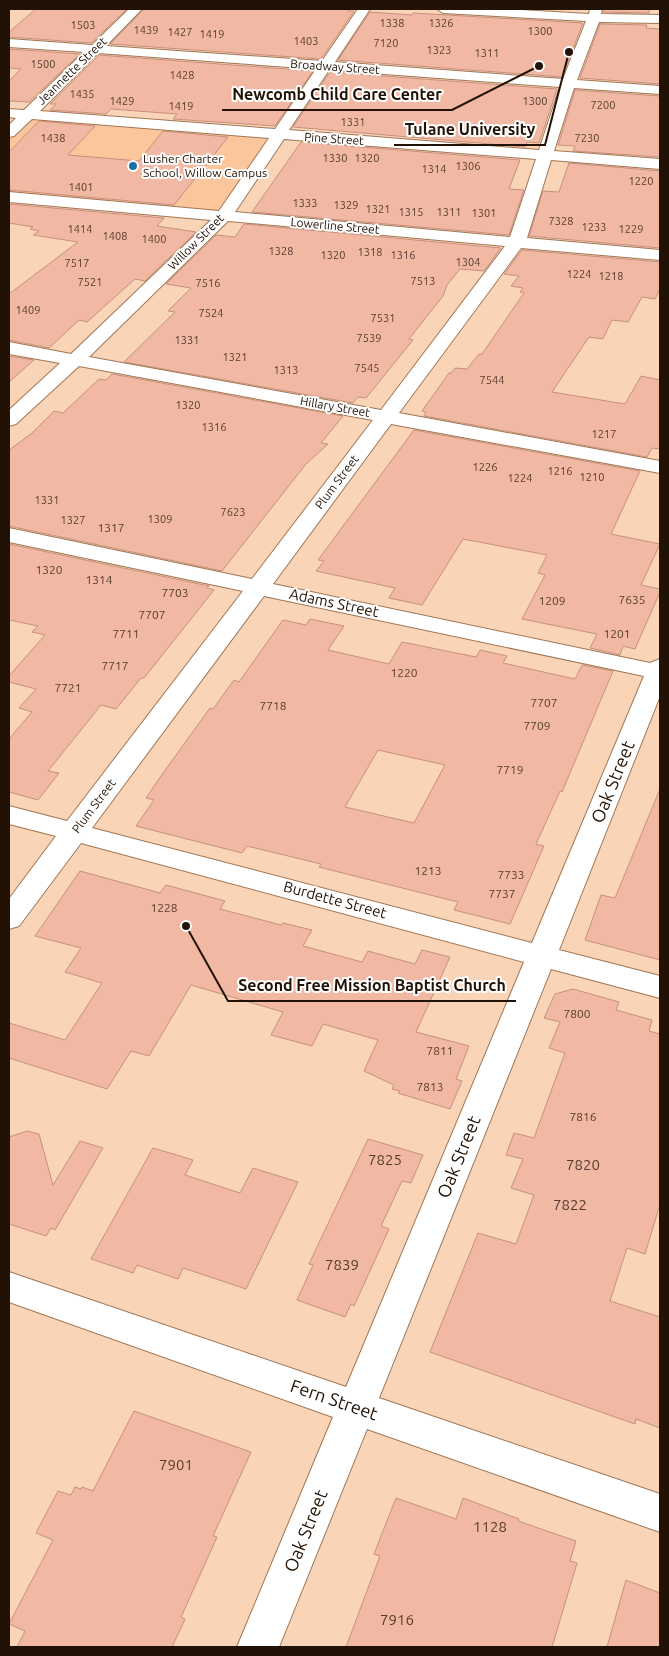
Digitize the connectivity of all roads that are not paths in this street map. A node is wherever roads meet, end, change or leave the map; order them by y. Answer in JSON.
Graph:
{"nodes":[{"id":1,"x":136,"y":9,"type":"edge"},
{"id":2,"x":364,"y":9,"type":"edge"},
{"id":3,"x":443,"y":9,"type":"edge"},
{"id":4,"x":454,"y":9,"type":"edge"},
{"id":5,"x":595,"y":13,"type":"edge"},
{"id":6,"x":660,"y":19,"type":"edge"},
{"id":7,"x":9,"y":37,"type":"edge"},
{"id":8,"x":9,"y":43,"type":"edge"},
{"id":9,"x":98,"y":47,"type":"junction"},
{"id":10,"x":329,"y":63,"type":"junction"},
{"id":11,"x":570,"y":80,"type":"junction"},
{"id":12,"x":660,"y":84,"type":"edge"},
{"id":13,"x":660,"y":90,"type":"edge"},
{"id":14,"x":9,"y":113,"type":"edge"},
{"id":15,"x":27,"y":115,"type":"junction"},
{"id":16,"x":9,"y":133,"type":"edge"},
{"id":17,"x":278,"y":135,"type":"junction"},
{"id":18,"x":546,"y":155,"type":"junction"},
{"id":19,"x":660,"y":164,"type":"edge"},
{"id":20,"x":9,"y":197,"type":"edge"},
{"id":21,"x":224,"y":216,"type":"junction"},
{"id":22,"x":517,"y":242,"type":"junction"},
{"id":23,"x":660,"y":255,"type":"edge"},
{"id":24,"x":9,"y":348,"type":"edge"},
{"id":25,"x":76,"y":360,"type":"junction"},
{"id":26,"x":386,"y":417,"type":"junction"},
{"id":27,"x":9,"y":420,"type":"edge"},
{"id":28,"x":660,"y":467,"type":"edge"},
{"id":29,"x":9,"y":535,"type":"edge"},
{"id":30,"x":258,"y":587,"type":"junction"},
{"id":31,"x":660,"y":670,"type":"edge"},
{"id":32,"x":9,"y":815,"type":"edge"},
{"id":33,"x":74,"y":832,"type":"junction"},
{"id":34,"x":9,"y":919,"type":"edge"},
{"id":35,"x":542,"y":954,"type":"junction"},
{"id":36,"x":660,"y":987,"type":"edge"},
{"id":37,"x":9,"y":1287,"type":"edge"},
{"id":38,"x":356,"y":1408,"type":"junction"},
{"id":39,"x":660,"y":1513,"type":"edge"},
{"id":40,"x":258,"y":1647,"type":"edge"}],
"edges":[{"from":1,"to":9,"type":"street","name":"Jeannette Street"},
{"from":2,"to":10,"type":"street","name":"Willow Street"},
{"from":3,"to":4,"type":"street"},
{"from":4,"to":5,"type":"street"},
{"from":5,"to":6,"type":"street"},
{"from":5,"to":11,"type":"street","name":"Plum Street"},
{"from":7,"to":9,"type":"street","name":"Broadway Street"},
{"from":8,"to":9,"type":"street","name":"Broadway Street"},
{"from":9,"to":10,"type":"street","name":"Broadway Street"},
{"from":9,"to":15,"type":"street","name":"Jeannette Street"},
{"from":10,"to":11,"type":"street","name":"Broadway Street"},
{"from":10,"to":17,"type":"street","name":"Willow Street"},
{"from":11,"to":12,"type":"street","name":"Broadway Street"},
{"from":11,"to":13,"type":"street","name":"Broadway Street"},
{"from":11,"to":18,"type":"street","name":"Plum Street"},
{"from":14,"to":15,"type":"street","name":"Pine Street"},
{"from":15,"to":16,"type":"street","name":"Jeannette Street"},
{"from":15,"to":17,"type":"street","name":"Pine Street"},
{"from":17,"to":18,"type":"street","name":"Pine Street"},
{"from":17,"to":21,"type":"street","name":"Willow Street"},
{"from":18,"to":19,"type":"street","name":"Pine Street"},
{"from":18,"to":22,"type":"street","name":"Plum Street"},
{"from":20,"to":21,"type":"street","name":"Lowerline Street"},
{"from":21,"to":22,"type":"street","name":"Lowerline Street"},
{"from":21,"to":25,"type":"street","name":"Willow Street"},
{"from":22,"to":23,"type":"street","name":"Lowerline Street"},
{"from":22,"to":26,"type":"street","name":"Plum Street"},
{"from":24,"to":25,"type":"street","name":"Hillary Street"},
{"from":25,"to":26,"type":"street","name":"Hillary Street"},
{"from":25,"to":27,"type":"street","name":"Willow Street"},
{"from":26,"to":28,"type":"street","name":"Hillary Street"},
{"from":26,"to":30,"type":"street","name":"Plum Street"},
{"from":29,"to":30,"type":"street","name":"Adams Street"},
{"from":30,"to":31,"type":"street","name":"Adams Street"},
{"from":30,"to":33,"type":"street","name":"Plum Street"},
{"from":31,"to":35,"type":"street","name":"Oak Street"},
{"from":32,"to":33,"type":"street","name":"Burdette Street"},
{"from":33,"to":34,"type":"street","name":"Plum Street"},
{"from":33,"to":35,"type":"street","name":"Burdette Street"},
{"from":35,"to":36,"type":"street","name":"Burdette Street"},
{"from":35,"to":38,"type":"street","name":"Oak Street"},
{"from":37,"to":38,"type":"street","name":"Fern Street"},
{"from":38,"to":39,"type":"street","name":"Fern Street"},
{"from":38,"to":40,"type":"street","name":"Oak Street"}]}
